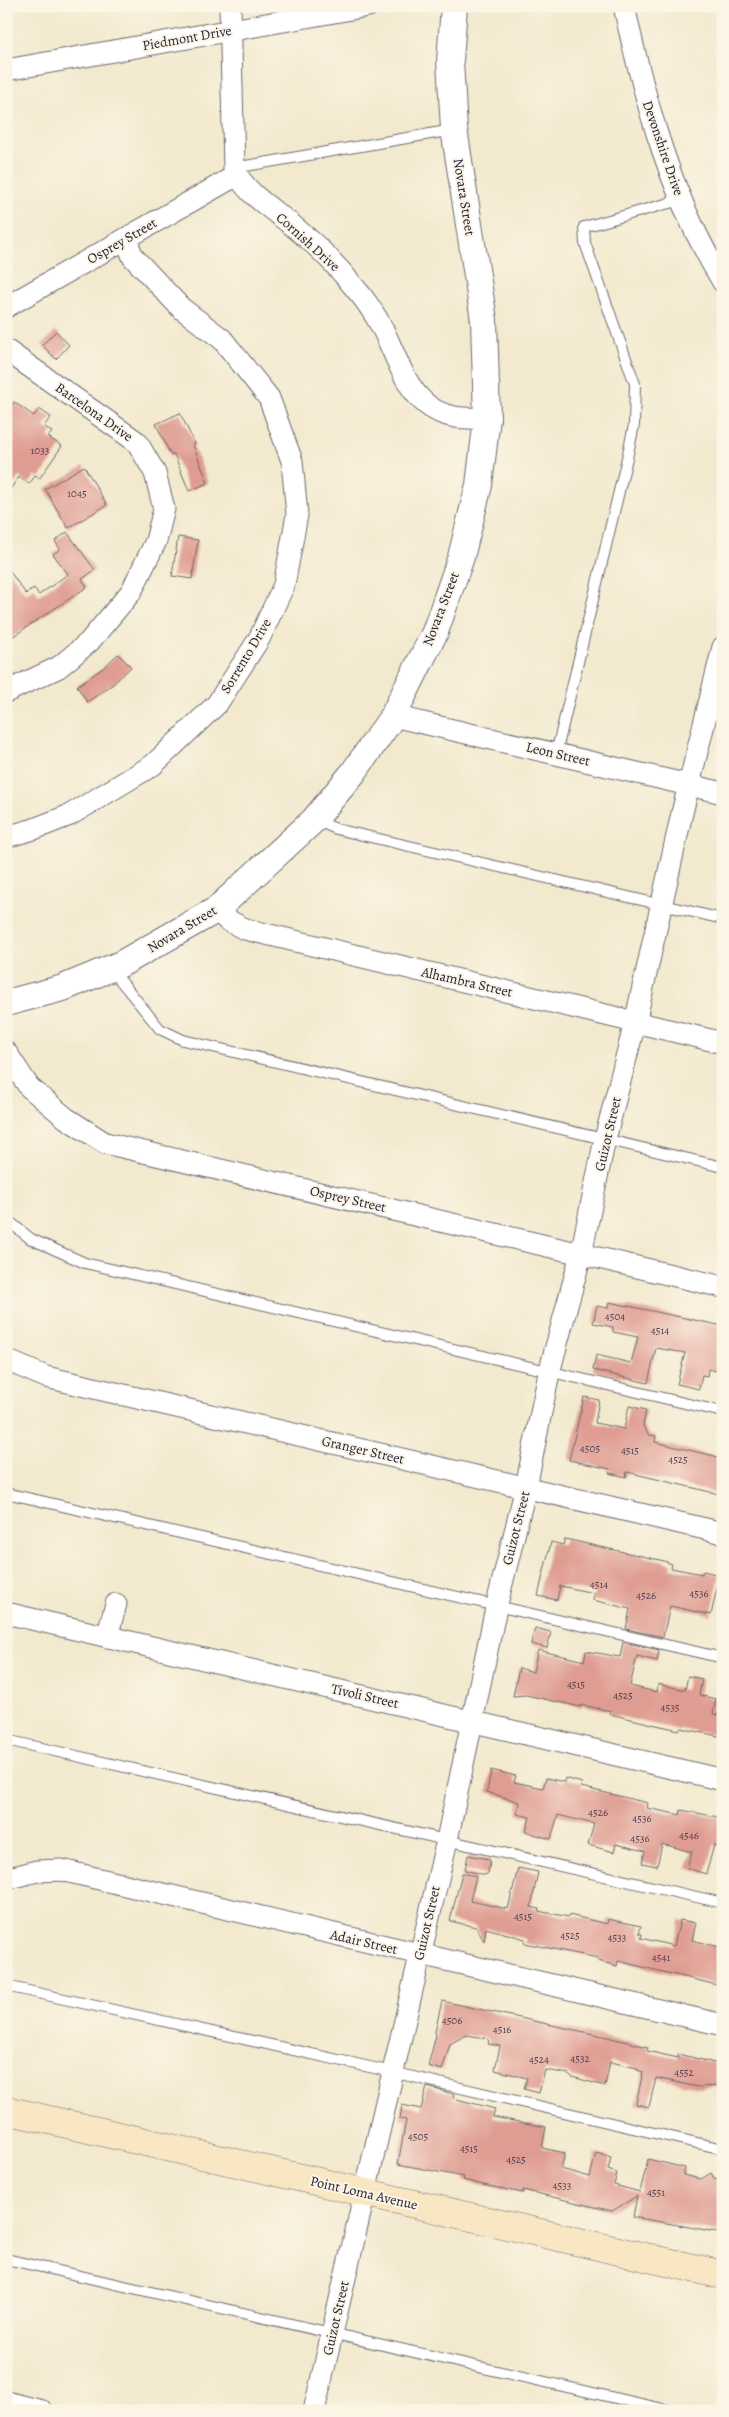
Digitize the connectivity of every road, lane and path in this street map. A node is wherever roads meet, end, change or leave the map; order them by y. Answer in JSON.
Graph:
{"nodes":[{"id":1,"x":230,"y":6,"type":"edge"},
{"id":2,"x":368,"y":6,"type":"edge"},
{"id":3,"x":454,"y":6,"type":"edge"},
{"id":4,"x":624,"y":6,"type":"edge"},
{"id":5,"x":230,"y":31,"type":"junction"},
{"id":6,"x":6,"y":70,"type":"edge"},
{"id":7,"x":454,"y":129,"type":"junction"},
{"id":8,"x":235,"y":172,"type":"junction"},
{"id":9,"x":680,"y":200,"type":"junction"},
{"id":10,"x":126,"y":239,"type":"junction"},
{"id":11,"x":723,"y":282,"type":"edge"},
{"id":12,"x":6,"y":307,"type":"edge"},
{"id":13,"x":6,"y":350,"type":"edge"},
{"id":14,"x":487,"y":418,"type":"junction"},
{"id":15,"x":723,"y":647,"type":"edge"},
{"id":16,"x":6,"y":692,"type":"edge"},
{"id":17,"x":392,"y":716,"type":"junction"},
{"id":18,"x":556,"y":754,"type":"junction"},
{"id":19,"x":689,"y":785,"type":"junction"},
{"id":20,"x":723,"y":793,"type":"edge"},
{"id":21,"x":314,"y":820,"type":"junction"},
{"id":22,"x":6,"y":837,"type":"edge"},
{"id":23,"x":662,"y":906,"type":"junction"},
{"id":24,"x":216,"y":910,"type":"junction"},
{"id":25,"x":723,"y":919,"type":"edge"},
{"id":26,"x":111,"y":969,"type":"junction"},
{"id":27,"x":6,"y":1003,"type":"edge"},
{"id":28,"x":636,"y":1023,"type":"junction"},
{"id":29,"x":723,"y":1043,"type":"edge"},
{"id":30,"x":6,"y":1052,"type":"edge"},
{"id":31,"x":605,"y":1139,"type":"junction"},
{"id":32,"x":723,"y":1167,"type":"edge"},
{"id":33,"x":6,"y":1220,"type":"edge"},
{"id":34,"x":581,"y":1254,"type":"junction"},
{"id":35,"x":723,"y":1287,"type":"edge"},
{"id":36,"x":6,"y":1360,"type":"edge"},
{"id":37,"x":549,"y":1373,"type":"junction"},
{"id":38,"x":723,"y":1412,"type":"edge"},
{"id":39,"x":526,"y":1487,"type":"junction"},
{"id":40,"x":6,"y":1492,"type":"edge"},
{"id":41,"x":723,"y":1533,"type":"edge"},
{"id":42,"x":116,"y":1604,"type":"dead end"},
{"id":43,"x":496,"y":1608,"type":"junction"},
{"id":44,"x":6,"y":1613,"type":"edge"},
{"id":45,"x":108,"y":1637,"type":"junction"},
{"id":46,"x":723,"y":1658,"type":"edge"},
{"id":47,"x":473,"y":1721,"type":"junction"},
{"id":48,"x":6,"y":1740,"type":"edge"},
{"id":49,"x":723,"y":1780,"type":"edge"},
{"id":50,"x":447,"y":1840,"type":"junction"},
{"id":51,"x":6,"y":1879,"type":"edge"},
{"id":52,"x":723,"y":1903,"type":"edge"},
{"id":53,"x":420,"y":1954,"type":"junction"},
{"id":54,"x":6,"y":1986,"type":"edge"},
{"id":55,"x":723,"y":2025,"type":"edge"},
{"id":56,"x":392,"y":2072,"type":"junction"},
{"id":57,"x":6,"y":2110,"type":"edge"},
{"id":58,"x":723,"y":2149,"type":"edge"},
{"id":59,"x":364,"y":2193,"type":"junction"},
{"id":60,"x":6,"y":2259,"type":"edge"},
{"id":61,"x":723,"y":2275,"type":"edge"},
{"id":62,"x":332,"y":2333,"type":"junction"},
{"id":63,"x":6,"y":2402,"type":"edge"},
{"id":64,"x":42,"y":2411,"type":"edge"},
{"id":65,"x":314,"y":2411,"type":"edge"},
{"id":66,"x":672,"y":2411,"type":"edge"}],
"edges":[{"from":1,"to":5,"type":"street"},
{"from":2,"to":5,"type":"street","name":"Piedmont Drive"},
{"from":3,"to":7,"type":"street","name":"Novara Street"},
{"from":4,"to":9,"type":"street","name":"Devonshire Drive"},
{"from":5,"to":6,"type":"street","name":"Piedmont Drive"},
{"from":5,"to":8,"type":"street"},
{"from":7,"to":8,"type":"lane"},
{"from":7,"to":14,"type":"street","name":"Novara Street"},
{"from":8,"to":10,"type":"street","name":"Osprey Street"},
{"from":8,"to":14,"type":"street","name":"Cornish Drive"},
{"from":9,"to":11,"type":"street","name":"Devonshire Drive"},
{"from":9,"to":18,"type":"lane"},
{"from":10,"to":12,"type":"street","name":"Osprey Street"},
{"from":10,"to":22,"type":"street","name":"Sorrento Drive"},
{"from":13,"to":16,"type":"street","name":"Barcelona Drive"},
{"from":14,"to":17,"type":"street","name":"Novara Street"},
{"from":15,"to":19,"type":"street","name":"Guizot Street"},
{"from":17,"to":18,"type":"street","name":"Leon Street"},
{"from":17,"to":21,"type":"street","name":"Novara Street"},
{"from":18,"to":19,"type":"street","name":"Leon Street"},
{"from":19,"to":20,"type":"street","name":"Leon Street"},
{"from":19,"to":23,"type":"street","name":"Guizot Street"},
{"from":21,"to":23,"type":"lane"},
{"from":21,"to":24,"type":"street","name":"Novara Street"},
{"from":23,"to":25,"type":"lane"},
{"from":23,"to":28,"type":"street","name":"Guizot Street"},
{"from":24,"to":26,"type":"street","name":"Novara Street"},
{"from":24,"to":28,"type":"street","name":"Alhambra Street"},
{"from":26,"to":27,"type":"street","name":"Novara Street"},
{"from":26,"to":31,"type":"lane"},
{"from":28,"to":29,"type":"street","name":"Alhambra Street"},
{"from":28,"to":31,"type":"street","name":"Guizot Street"},
{"from":30,"to":34,"type":"street","name":"Osprey Street"},
{"from":31,"to":32,"type":"lane"},
{"from":31,"to":34,"type":"street","name":"Guizot Street"},
{"from":33,"to":37,"type":"lane"},
{"from":34,"to":35,"type":"street","name":"Osprey Street"},
{"from":34,"to":37,"type":"street","name":"Guizot Street"},
{"from":36,"to":39,"type":"street","name":"Granger Street"},
{"from":37,"to":38,"type":"lane"},
{"from":37,"to":39,"type":"street","name":"Guizot Street"},
{"from":39,"to":41,"type":"street","name":"Granger Street"},
{"from":39,"to":43,"type":"street","name":"Guizot Street"},
{"from":40,"to":43,"type":"lane"},
{"from":42,"to":45,"type":"street"},
{"from":43,"to":46,"type":"lane"},
{"from":43,"to":47,"type":"street","name":"Guizot Street"},
{"from":44,"to":45,"type":"street","name":"Tivoli Street"},
{"from":45,"to":47,"type":"street","name":"Tivoli Street"},
{"from":47,"to":49,"type":"street","name":"Tivoli Street"},
{"from":47,"to":50,"type":"street","name":"Guizot Street"},
{"from":48,"to":50,"type":"lane"},
{"from":50,"to":52,"type":"lane"},
{"from":50,"to":53,"type":"street","name":"Guizot Street"},
{"from":51,"to":53,"type":"street","name":"Adair Street"},
{"from":53,"to":55,"type":"street","name":"Adair Street"},
{"from":53,"to":56,"type":"street","name":"Guizot Street"},
{"from":54,"to":56,"type":"lane"},
{"from":56,"to":58,"type":"lane"},
{"from":56,"to":59,"type":"street","name":"Guizot Street"},
{"from":57,"to":59,"type":"main road","name":"Point Loma Avenue"},
{"from":59,"to":61,"type":"main road","name":"Point Loma Avenue"},
{"from":59,"to":62,"type":"street","name":"Guizot Street"},
{"from":60,"to":62,"type":"lane"},
{"from":62,"to":65,"type":"street","name":"Guizot Street"},
{"from":62,"to":66,"type":"lane"},
{"from":63,"to":64,"type":"street"}]}
